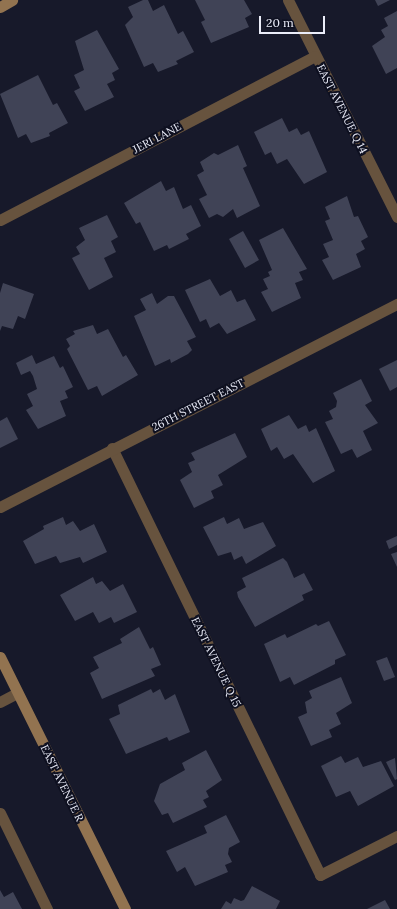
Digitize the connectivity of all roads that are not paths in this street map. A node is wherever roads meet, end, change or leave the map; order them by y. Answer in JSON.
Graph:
{"nodes":[{"id":1,"x":12,"y":0,"type":"edge"},
{"id":2,"x":288,"y":0,"type":"edge"},
{"id":3,"x":0,"y":7,"type":"edge"},
{"id":4,"x":314,"y":56,"type":"junction"},
{"id":5,"x":397,"y":217,"type":"edge"},
{"id":6,"x":0,"y":220,"type":"edge"},
{"id":7,"x":397,"y":304,"type":"edge"},
{"id":8,"x":112,"y":448,"type":"junction"},
{"id":9,"x":0,"y":507,"type":"edge"},
{"id":10,"x":0,"y":657,"type":"edge"},
{"id":11,"x":17,"y":693,"type":"junction"},
{"id":12,"x":0,"y":702,"type":"edge"},
{"id":13,"x":0,"y":813,"type":"edge"},
{"id":14,"x":397,"y":836,"type":"edge"},
{"id":15,"x":47,"y":909,"type":"edge"},
{"id":16,"x":125,"y":909,"type":"edge"}],
"edges":[{"from":1,"to":3,"type":"main road"},
{"from":2,"to":4,"type":"street","name":"EAST AVENUE Q 14"},
{"from":4,"to":5,"type":"street","name":"EAST AVENUE Q 14"},
{"from":4,"to":6,"type":"street","name":"JERI LANE"},
{"from":7,"to":8,"type":"street","name":"26TH STREET EAST"},
{"from":8,"to":9,"type":"street","name":"26TH STREET EAST"},
{"from":8,"to":14,"type":"street","name":"EAST AVENUE Q 15"},
{"from":10,"to":11,"type":"main road","name":"EAST AVENUE R"},
{"from":11,"to":12,"type":"street"},
{"from":11,"to":16,"type":"main road","name":"EAST AVENUE R"},
{"from":13,"to":15,"type":"street"}]}
